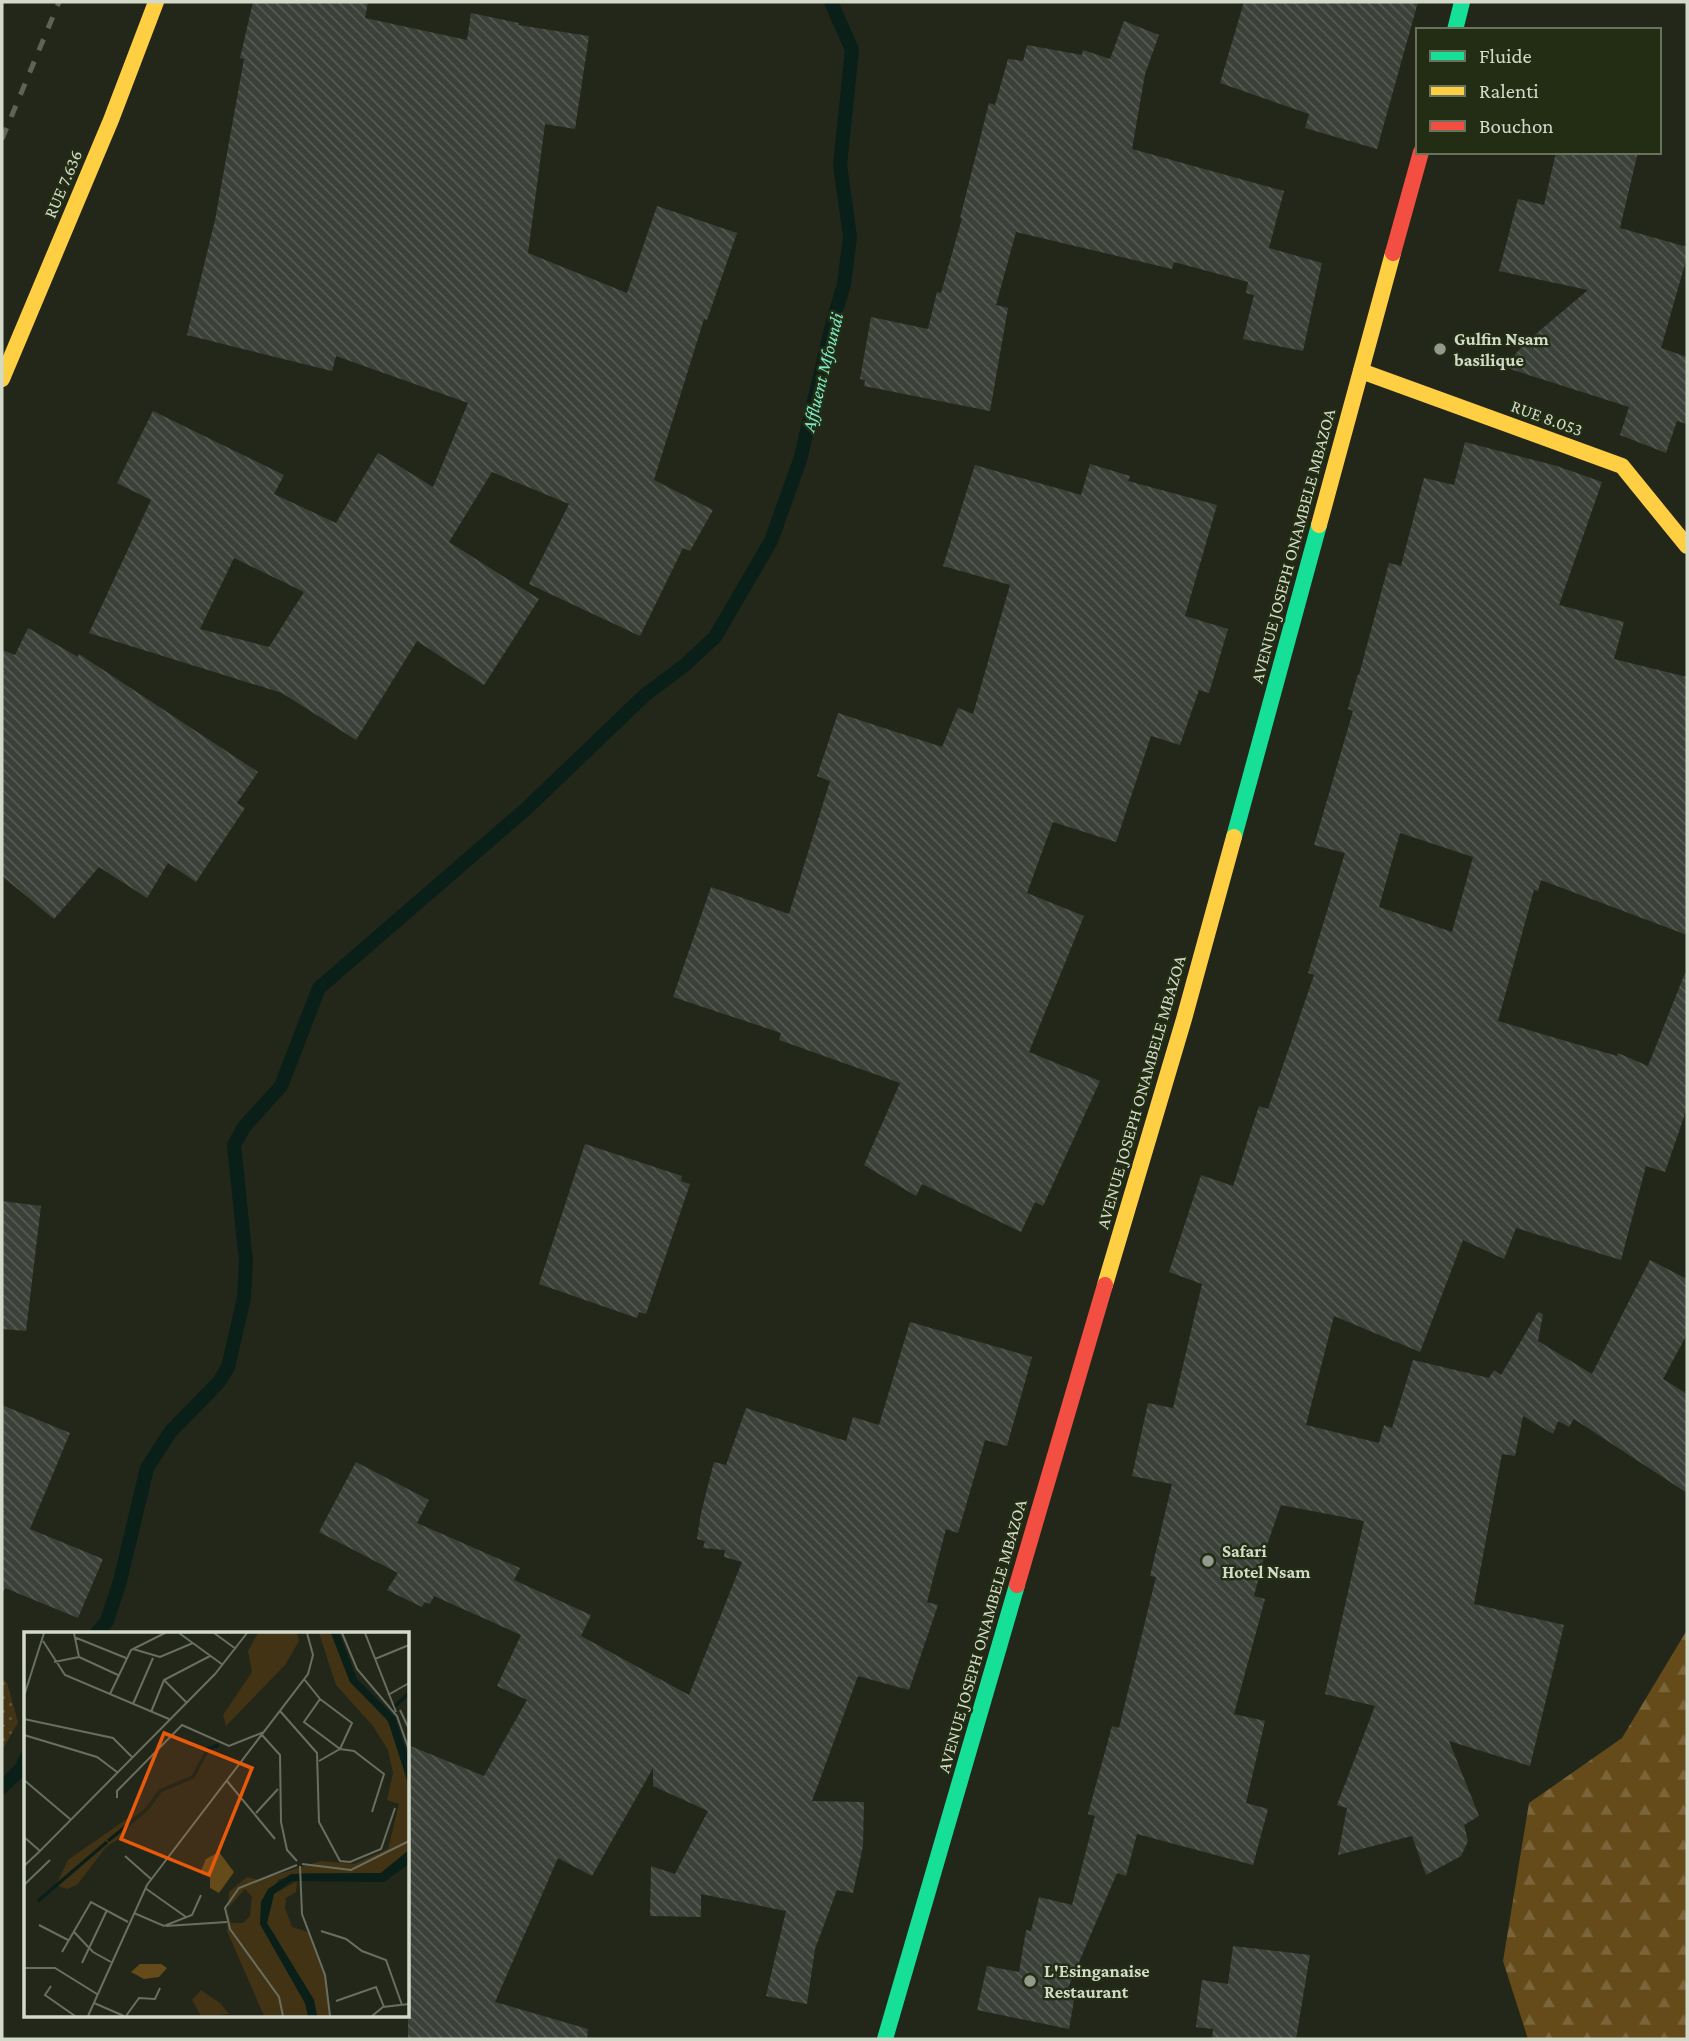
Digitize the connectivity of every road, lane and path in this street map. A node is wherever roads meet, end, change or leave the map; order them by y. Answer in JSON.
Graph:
{"nodes":[{"id":1,"x":156,"y":2,"type":"edge"},
{"id":2,"x":1462,"y":2,"type":"edge"},
{"id":3,"x":1456,"y":28,"type":"edge"},
{"id":4,"x":1420,"y":154,"type":"edge"},
{"id":5,"x":1361,"y":371,"type":"junction"},
{"id":6,"x":2,"y":379,"type":"edge"},
{"id":7,"x":1687,"y":546,"type":"edge"},
{"id":8,"x":886,"y":2039,"type":"edge"}],
"edges":[{"from":1,"to":6,"type":"main road","name":"RUE 7.636"},
{"from":2,"to":3,"type":"main road"},
{"from":4,"to":5,"type":"main road","name":"AVENUE JOSEPH ONAMBELE MBAZOA"},
{"from":5,"to":7,"type":"main road","name":"RUE 8.053"},
{"from":5,"to":8,"type":"main road","name":"AVENUE JOSEPH ONAMBELE MBAZOA"}]}
